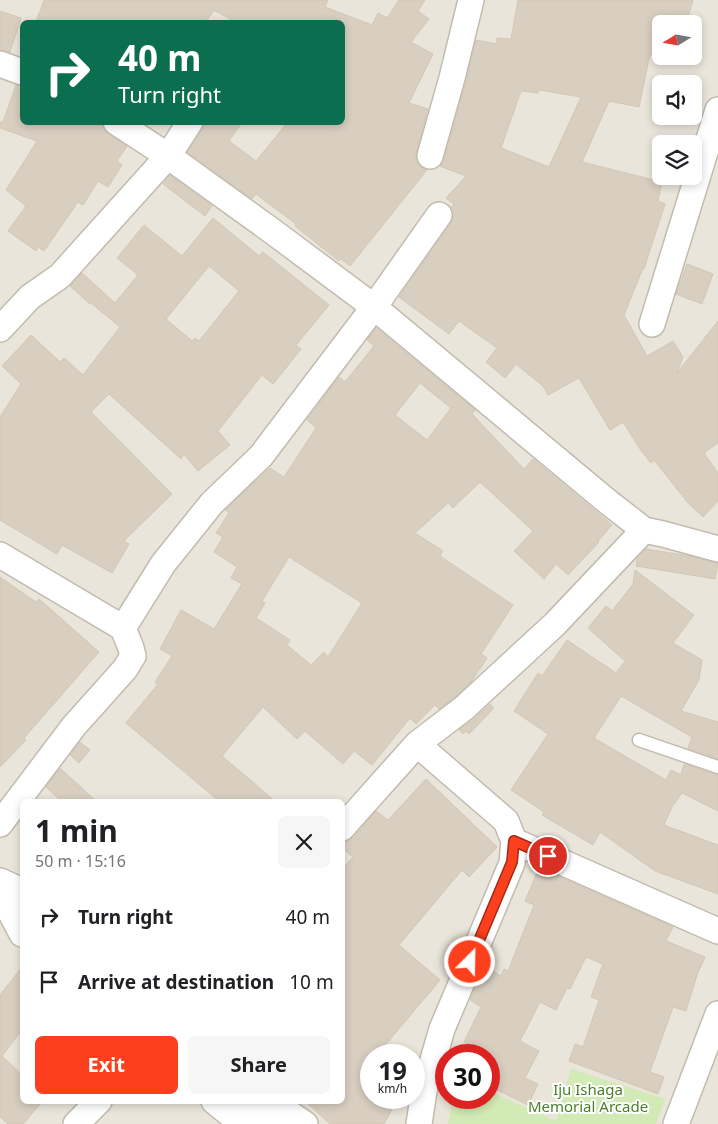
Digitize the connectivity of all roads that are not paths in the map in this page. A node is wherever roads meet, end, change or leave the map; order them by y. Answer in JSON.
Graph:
{"nodes":[{"id":1,"x":471,"y":0,"type":"edge"},
{"id":2,"x":0,"y":64,"type":"edge"},
{"id":3,"x":20,"y":71,"type":"edge"},
{"id":4,"x":718,"y":110,"type":"edge"},
{"id":5,"x":121,"y":125,"type":"edge"},
{"id":6,"x":188,"y":125,"type":"edge"},
{"id":7,"x":168,"y":156,"type":"junction"},
{"id":8,"x":430,"y":156,"type":"dead end"},
{"id":9,"x":439,"y":215,"type":"dead end"},
{"id":10,"x":374,"y":307,"type":"junction"},
{"id":11,"x":652,"y":324,"type":"dead end"},
{"id":12,"x":0,"y":330,"type":"edge"},
{"id":13,"x":644,"y":530,"type":"junction"},
{"id":14,"x":718,"y":549,"type":"edge"},
{"id":15,"x":0,"y":555,"type":"edge"},
{"id":16,"x":123,"y":628,"type":"junction"},
{"id":17,"x":638,"y":740,"type":"dead end"},
{"id":18,"x":417,"y":744,"type":"junction"},
{"id":19,"x":718,"y":767,"type":"edge"},
{"id":20,"x":0,"y":824,"type":"edge"},
{"id":21,"x":345,"y":825,"type":"edge"},
{"id":22,"x":514,"y":841,"type":"junction"},
{"id":23,"x":0,"y":881,"type":"edge"},
{"id":24,"x":0,"y":885,"type":"edge"},
{"id":25,"x":20,"y":890,"type":"edge"},
{"id":26,"x":0,"y":892,"type":"edge"},
{"id":27,"x":20,"y":906,"type":"edge"},
{"id":28,"x":20,"y":930,"type":"edge"},
{"id":29,"x":718,"y":930,"type":"edge"},
{"id":30,"x":718,"y":1014,"type":"edge"},
{"id":31,"x":96,"y":1104,"type":"edge"},
{"id":32,"x":218,"y":1104,"type":"edge"},
{"id":33,"x":244,"y":1104,"type":"edge"},
{"id":34,"x":275,"y":1104,"type":"edge"},
{"id":35,"x":76,"y":1124,"type":"edge"},
{"id":36,"x":242,"y":1124,"type":"edge"},
{"id":37,"x":271,"y":1124,"type":"edge"},
{"id":38,"x":305,"y":1124,"type":"edge"},
{"id":39,"x":419,"y":1124,"type":"edge"},
{"id":40,"x":676,"y":1124,"type":"edge"}],
"edges":[{"from":1,"to":8,"type":"street"},
{"from":2,"to":3,"type":"street"},
{"from":4,"to":11,"type":"street"},
{"from":5,"to":7,"type":"street"},
{"from":6,"to":7,"type":"street"},
{"from":7,"to":10,"type":"street"},
{"from":7,"to":12,"type":"street"},
{"from":9,"to":10,"type":"street"},
{"from":10,"to":13,"type":"street"},
{"from":10,"to":16,"type":"street"},
{"from":13,"to":14,"type":"street"},
{"from":13,"to":18,"type":"street"},
{"from":15,"to":16,"type":"street"},
{"from":16,"to":20,"type":"street"},
{"from":17,"to":19,"type":"lane"},
{"from":18,"to":21,"type":"street"},
{"from":18,"to":22,"type":"street"},
{"from":22,"to":29,"type":"street"},
{"from":22,"to":39,"type":"street"},
{"from":23,"to":25,"type":"street"},
{"from":24,"to":27,"type":"street"},
{"from":26,"to":28,"type":"street"},
{"from":30,"to":40,"type":"street"},
{"from":31,"to":35,"type":"street"},
{"from":32,"to":36,"type":"street"},
{"from":33,"to":37,"type":"street"},
{"from":34,"to":38,"type":"street"}]}
